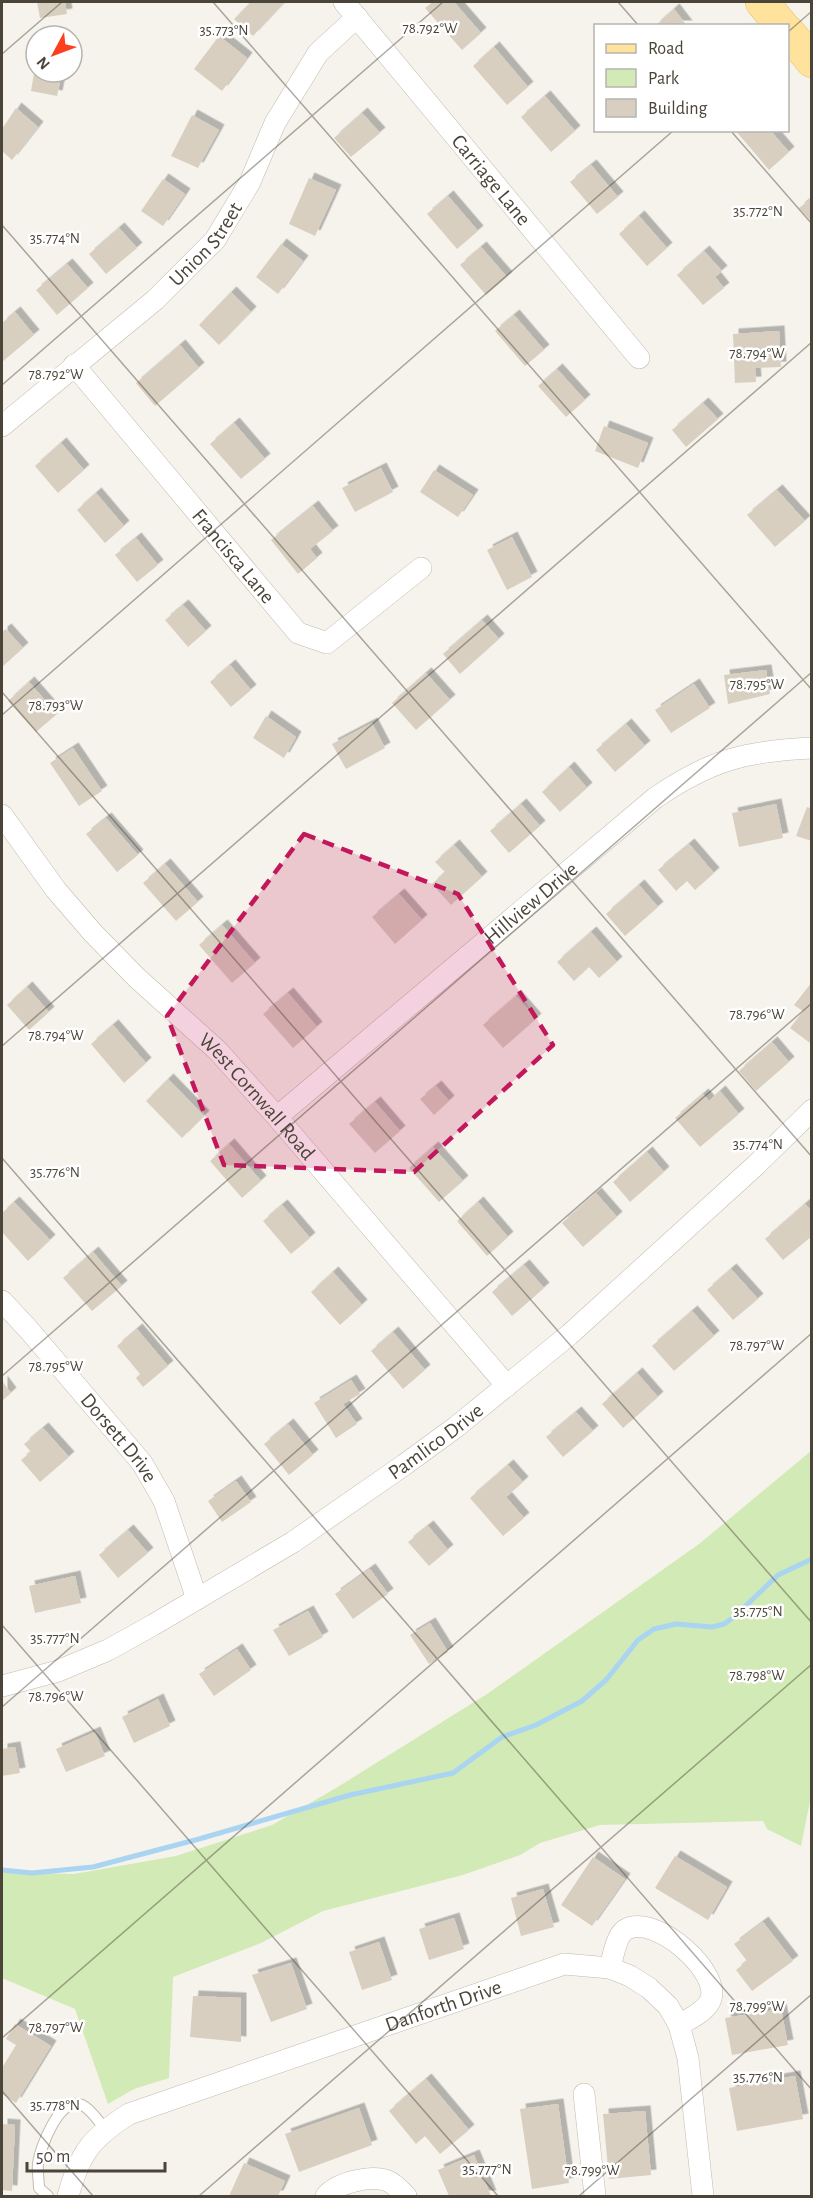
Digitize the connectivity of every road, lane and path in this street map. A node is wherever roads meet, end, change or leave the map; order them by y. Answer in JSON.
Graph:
{"nodes":[{"id":1,"x":762,"y":2,"type":"edge"},
{"id":2,"x":350,"y":9,"type":"edge"},
{"id":3,"x":780,"y":24,"type":"edge"},
{"id":4,"x":789,"y":33,"type":"edge"},
{"id":5,"x":812,"y":61,"type":"edge"},
{"id":6,"x":639,"y":358,"type":"dead end"},
{"id":7,"x":74,"y":365,"type":"junction"},
{"id":8,"x":2,"y":426,"type":"edge"},
{"id":9,"x":421,"y":568,"type":"dead end"},
{"id":10,"x":812,"y":748,"type":"edge"},
{"id":11,"x":2,"y":815,"type":"edge"},
{"id":12,"x":812,"y":1110,"type":"edge"},
{"id":13,"x":277,"y":1117,"type":"junction"},
{"id":14,"x":2,"y":1301,"type":"edge"},
{"id":15,"x":507,"y":1386,"type":"junction"},
{"id":16,"x":197,"y":1599,"type":"junction"},
{"id":17,"x":2,"y":1686,"type":"edge"},
{"id":18,"x":609,"y":1968,"type":"junction"},
{"id":19,"x":679,"y":2025,"type":"junction"},
{"id":20,"x":584,"y":2094,"type":"dead end"},
{"id":21,"x":105,"y":2129,"type":"junction"},
{"id":22,"x":48,"y":2196,"type":"edge"},
{"id":23,"x":68,"y":2196,"type":"edge"},
{"id":24,"x":326,"y":2196,"type":"edge"},
{"id":25,"x":406,"y":2196,"type":"edge"},
{"id":26,"x":595,"y":2196,"type":"edge"},
{"id":27,"x":703,"y":2196,"type":"edge"}],
"edges":[{"from":1,"to":3,"type":"main road"},
{"from":2,"to":6,"type":"street","name":"Carriage Lane"},
{"from":2,"to":7,"type":"street","name":"Union Street"},
{"from":4,"to":5,"type":"main road"},
{"from":7,"to":8,"type":"street","name":"Union Street"},
{"from":7,"to":9,"type":"street","name":"Francisca Lane"},
{"from":10,"to":13,"type":"street","name":"Hillview Drive"},
{"from":11,"to":13,"type":"street","name":"West Cornwall Road"},
{"from":12,"to":15,"type":"street","name":"Pamlico Drive"},
{"from":13,"to":15,"type":"street","name":"West Cornwall Road"},
{"from":14,"to":16,"type":"street","name":"Dorsett Drive"},
{"from":15,"to":16,"type":"street","name":"Pamlico Drive"},
{"from":16,"to":17,"type":"street","name":"Pamlico Drive"},
{"from":18,"to":19,"type":"street","name":"Danforth Drive"},
{"from":18,"to":19,"type":"street"},
{"from":18,"to":21,"type":"street","name":"Danforth Drive"},
{"from":19,"to":27,"type":"street","name":"Danforth Drive"},
{"from":20,"to":26,"type":"street"},
{"from":21,"to":22,"type":"lane"},
{"from":21,"to":23,"type":"street","name":"Danforth Drive"},
{"from":24,"to":25,"type":"street"}]}
